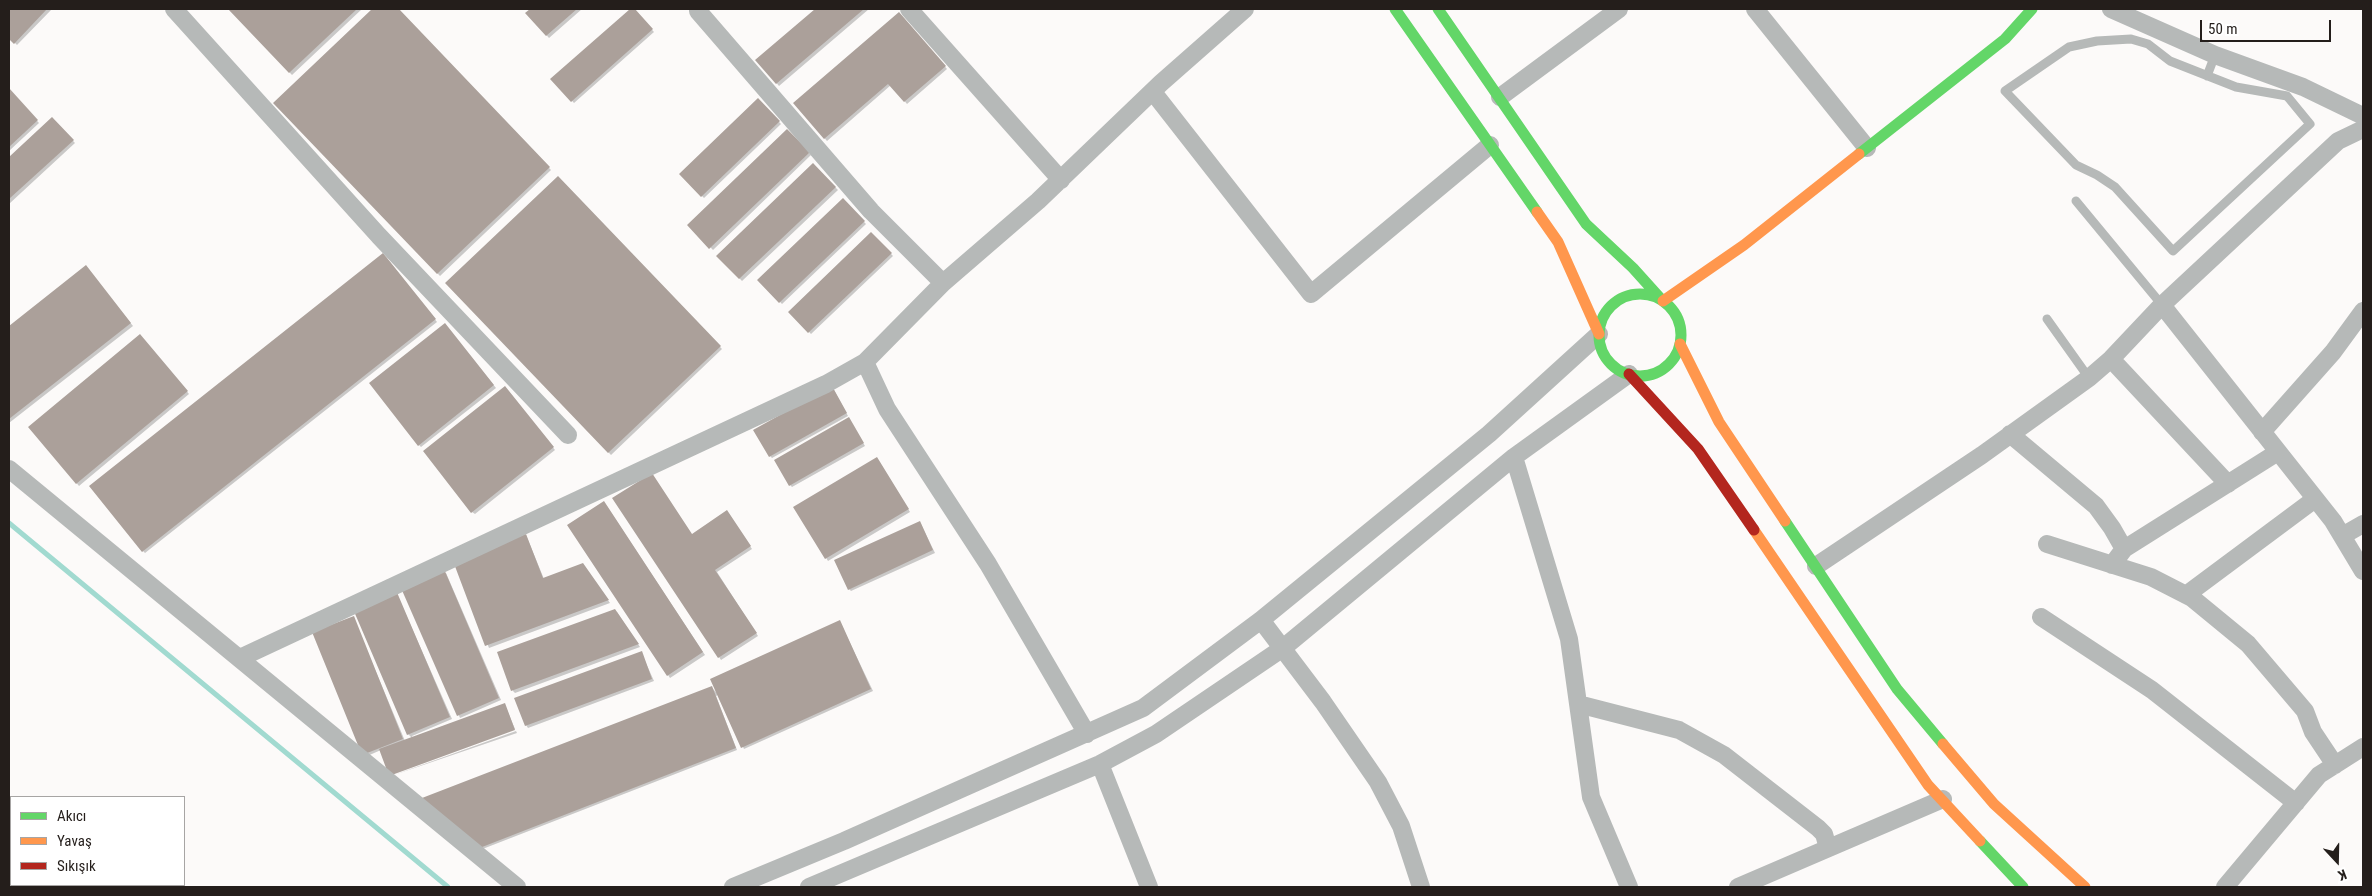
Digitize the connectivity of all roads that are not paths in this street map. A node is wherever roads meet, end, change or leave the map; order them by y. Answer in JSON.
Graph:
{"nodes":[{"id":1,"x":174,"y":9,"type":"edge"},
{"id":2,"x":1244,"y":9,"type":"edge"},
{"id":3,"x":1395,"y":9,"type":"edge"},
{"id":4,"x":1438,"y":9,"type":"edge"},
{"id":5,"x":1619,"y":9,"type":"edge"},
{"id":6,"x":1755,"y":9,"type":"edge"},
{"id":7,"x":2032,"y":9,"type":"edge"},
{"id":8,"x":2110,"y":9,"type":"edge"},
{"id":9,"x":911,"y":10,"type":"edge"},
{"id":10,"x":698,"y":11,"type":"dead end"},
{"id":11,"x":2215,"y":55,"type":"junction"},
{"id":12,"x":2207,"y":76,"type":"junction"},
{"id":13,"x":1153,"y":92,"type":"junction"},
{"id":14,"x":1500,"y":97,"type":"junction"},
{"id":15,"x":2363,"y":116,"type":"edge"},
{"id":16,"x":2363,"y":129,"type":"edge"},
{"id":17,"x":1490,"y":146,"type":"junction"},
{"id":18,"x":1867,"y":148,"type":"junction"},
{"id":19,"x":1061,"y":180,"type":"junction"},
{"id":20,"x":2076,"y":201,"type":"dead end"},
{"id":21,"x":1744,"y":245,"type":"junction"},
{"id":22,"x":1711,"y":282,"type":"dead end"},
{"id":23,"x":943,"y":283,"type":"junction"},
{"id":24,"x":1661,"y":300,"type":"junction"},
{"id":25,"x":2162,"y":305,"type":"junction"},
{"id":26,"x":2363,"y":311,"type":"edge"},
{"id":27,"x":2047,"y":319,"type":"dead end"},
{"id":28,"x":1599,"y":334,"type":"junction"},
{"id":29,"x":1680,"y":344,"type":"junction"},
{"id":30,"x":2111,"y":359,"type":"junction"},
{"id":31,"x":865,"y":362,"type":"junction"},
{"id":32,"x":1629,"y":374,"type":"junction"},
{"id":33,"x":2089,"y":378,"type":"junction"},
{"id":34,"x":2262,"y":432,"type":"junction"},
{"id":35,"x":2010,"y":434,"type":"junction"},
{"id":36,"x":568,"y":435,"type":"dead end"},
{"id":37,"x":2278,"y":452,"type":"junction"},
{"id":38,"x":1514,"y":457,"type":"junction"},
{"id":39,"x":9,"y":468,"type":"edge"},
{"id":40,"x":2228,"y":484,"type":"junction"},
{"id":41,"x":2315,"y":499,"type":"junction"},
{"id":42,"x":2363,"y":524,"type":"edge"},
{"id":43,"x":2342,"y":536,"type":"junction"},
{"id":44,"x":2047,"y":544,"type":"dead end"},
{"id":45,"x":2124,"y":549,"type":"junction"},
{"id":46,"x":2112,"y":565,"type":"junction"},
{"id":47,"x":1816,"y":566,"type":"junction"},
{"id":48,"x":2363,"y":571,"type":"edge"},
{"id":49,"x":2186,"y":595,"type":"junction"},
{"id":50,"x":2040,"y":617,"type":"dead end"},
{"id":51,"x":1261,"y":620,"type":"junction"},
{"id":52,"x":1283,"y":648,"type":"junction"},
{"id":53,"x":240,"y":658,"type":"junction"},
{"id":54,"x":1578,"y":704,"type":"junction"},
{"id":55,"x":1087,"y":734,"type":"junction"},
{"id":56,"x":2363,"y":747,"type":"edge"},
{"id":57,"x":1100,"y":764,"type":"junction"},
{"id":58,"x":2335,"y":765,"type":"junction"},
{"id":59,"x":1943,"y":799,"type":"junction"},
{"id":60,"x":2296,"y":803,"type":"junction"},
{"id":61,"x":1828,"y":848,"type":"junction"},
{"id":62,"x":517,"y":887,"type":"edge"},
{"id":63,"x":733,"y":887,"type":"edge"},
{"id":64,"x":809,"y":887,"type":"edge"},
{"id":65,"x":1149,"y":887,"type":"edge"},
{"id":66,"x":1421,"y":887,"type":"edge"},
{"id":67,"x":1629,"y":887,"type":"edge"},
{"id":68,"x":1738,"y":887,"type":"edge"},
{"id":69,"x":2023,"y":887,"type":"edge"},
{"id":70,"x":2085,"y":887,"type":"edge"},
{"id":71,"x":2225,"y":887,"type":"edge"}],
"edges":[{"from":1,"to":36,"type":"street"},
{"from":2,"to":13,"type":"street"},
{"from":3,"to":17,"type":"main road"},
{"from":4,"to":14,"type":"main road"},
{"from":5,"to":14,"type":"street"},
{"from":6,"to":18,"type":"street"},
{"from":7,"to":18,"type":"main road"},
{"from":8,"to":11,"type":"street"},
{"from":9,"to":19,"type":"street"},
{"from":10,"to":23,"type":"street"},
{"from":11,"to":12,"type":"lane"},
{"from":11,"to":15,"type":"street"},
{"from":12,"to":12,"type":"lane"},
{"from":13,"to":17,"type":"street"},
{"from":13,"to":19,"type":"street"},
{"from":14,"to":24,"type":"main road"},
{"from":16,"to":25,"type":"street"},
{"from":17,"to":28,"type":"main road"},
{"from":18,"to":21,"type":"main road"},
{"from":19,"to":23,"type":"street"},
{"from":20,"to":25,"type":"lane"},
{"from":21,"to":22,"type":"main road"},
{"from":21,"to":24,"type":"main road"},
{"from":23,"to":31,"type":"street"},
{"from":24,"to":28,"type":"main road"},
{"from":24,"to":29,"type":"main road"},
{"from":25,"to":30,"type":"street"},
{"from":25,"to":34,"type":"street"},
{"from":26,"to":34,"type":"street"},
{"from":27,"to":33,"type":"lane"},
{"from":28,"to":32,"type":"main road"},
{"from":28,"to":51,"type":"street"},
{"from":29,"to":32,"type":"main road"},
{"from":29,"to":47,"type":"main road"},
{"from":30,"to":33,"type":"street"},
{"from":30,"to":40,"type":"street"},
{"from":31,"to":53,"type":"street"},
{"from":31,"to":55,"type":"street"},
{"from":32,"to":38,"type":"street"},
{"from":32,"to":59,"type":"main road"},
{"from":33,"to":35,"type":"street"},
{"from":34,"to":37,"type":"street"},
{"from":35,"to":45,"type":"street"},
{"from":35,"to":47,"type":"street"},
{"from":37,"to":40,"type":"street"},
{"from":37,"to":41,"type":"street"},
{"from":38,"to":52,"type":"street"},
{"from":38,"to":54,"type":"street"},
{"from":39,"to":53,"type":"street"},
{"from":40,"to":45,"type":"street"},
{"from":41,"to":43,"type":"street"},
{"from":41,"to":49,"type":"street"},
{"from":42,"to":43,"type":"street"},
{"from":43,"to":48,"type":"street"},
{"from":44,"to":46,"type":"street"},
{"from":45,"to":46,"type":"street"},
{"from":46,"to":49,"type":"street"},
{"from":47,"to":70,"type":"main road"},
{"from":49,"to":58,"type":"street"},
{"from":50,"to":60,"type":"street"},
{"from":51,"to":52,"type":"street"},
{"from":51,"to":55,"type":"street"},
{"from":52,"to":57,"type":"street"},
{"from":52,"to":66,"type":"street"},
{"from":53,"to":62,"type":"street"},
{"from":54,"to":61,"type":"street"},
{"from":54,"to":67,"type":"street"},
{"from":55,"to":63,"type":"street"},
{"from":56,"to":58,"type":"street"},
{"from":57,"to":64,"type":"street"},
{"from":57,"to":65,"type":"street"},
{"from":58,"to":60,"type":"street"},
{"from":59,"to":61,"type":"street"},
{"from":59,"to":69,"type":"main road"},
{"from":60,"to":71,"type":"street"},
{"from":61,"to":68,"type":"street"}]}
